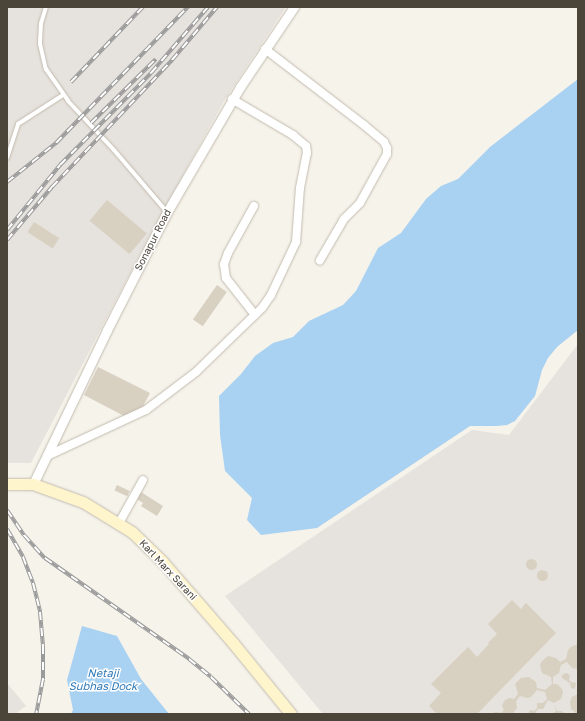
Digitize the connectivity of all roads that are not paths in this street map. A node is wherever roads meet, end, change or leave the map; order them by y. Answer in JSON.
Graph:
{"nodes":[{"id":1,"x":46,"y":7,"type":"edge"},
{"id":2,"x":294,"y":7,"type":"edge"},
{"id":3,"x":265,"y":49,"type":"junction"},
{"id":4,"x":63,"y":94,"type":"junction"},
{"id":5,"x":232,"y":99,"type":"junction"},
{"id":6,"x":7,"y":158,"type":"edge"},
{"id":7,"x":254,"y":206,"type":"dead end"},
{"id":8,"x":167,"y":212,"type":"junction"},
{"id":9,"x":320,"y":260,"type":"dead end"},
{"id":10,"x":255,"y":315,"type":"junction"},
{"id":11,"x":49,"y":455,"type":"junction"},
{"id":12,"x":143,"y":480,"type":"dead end"},
{"id":13,"x":7,"y":484,"type":"edge"},
{"id":14,"x":33,"y":484,"type":"junction"},
{"id":15,"x":119,"y":523,"type":"junction"},
{"id":16,"x":291,"y":714,"type":"edge"}],
"edges":[{"from":1,"to":4,"type":"lane"},
{"from":2,"to":3,"type":"street","name":"Sonapur Road"},
{"from":3,"to":5,"type":"street","name":"Sonapur Road"},
{"from":3,"to":9,"type":"street"},
{"from":4,"to":6,"type":"lane"},
{"from":4,"to":8,"type":"lane"},
{"from":5,"to":8,"type":"street","name":"Sonapur Road"},
{"from":5,"to":10,"type":"street"},
{"from":7,"to":10,"type":"street"},
{"from":8,"to":11,"type":"street","name":"Sonapur Road"},
{"from":10,"to":11,"type":"street"},
{"from":11,"to":14,"type":"street","name":"Sonapur Road"},
{"from":12,"to":15,"type":"street"},
{"from":13,"to":14,"type":"main road","name":"Karl Marx Sarani"},
{"from":14,"to":15,"type":"main road","name":"Karl Marx Sarani"},
{"from":15,"to":16,"type":"main road","name":"Karl Marx Sarani"}]}
